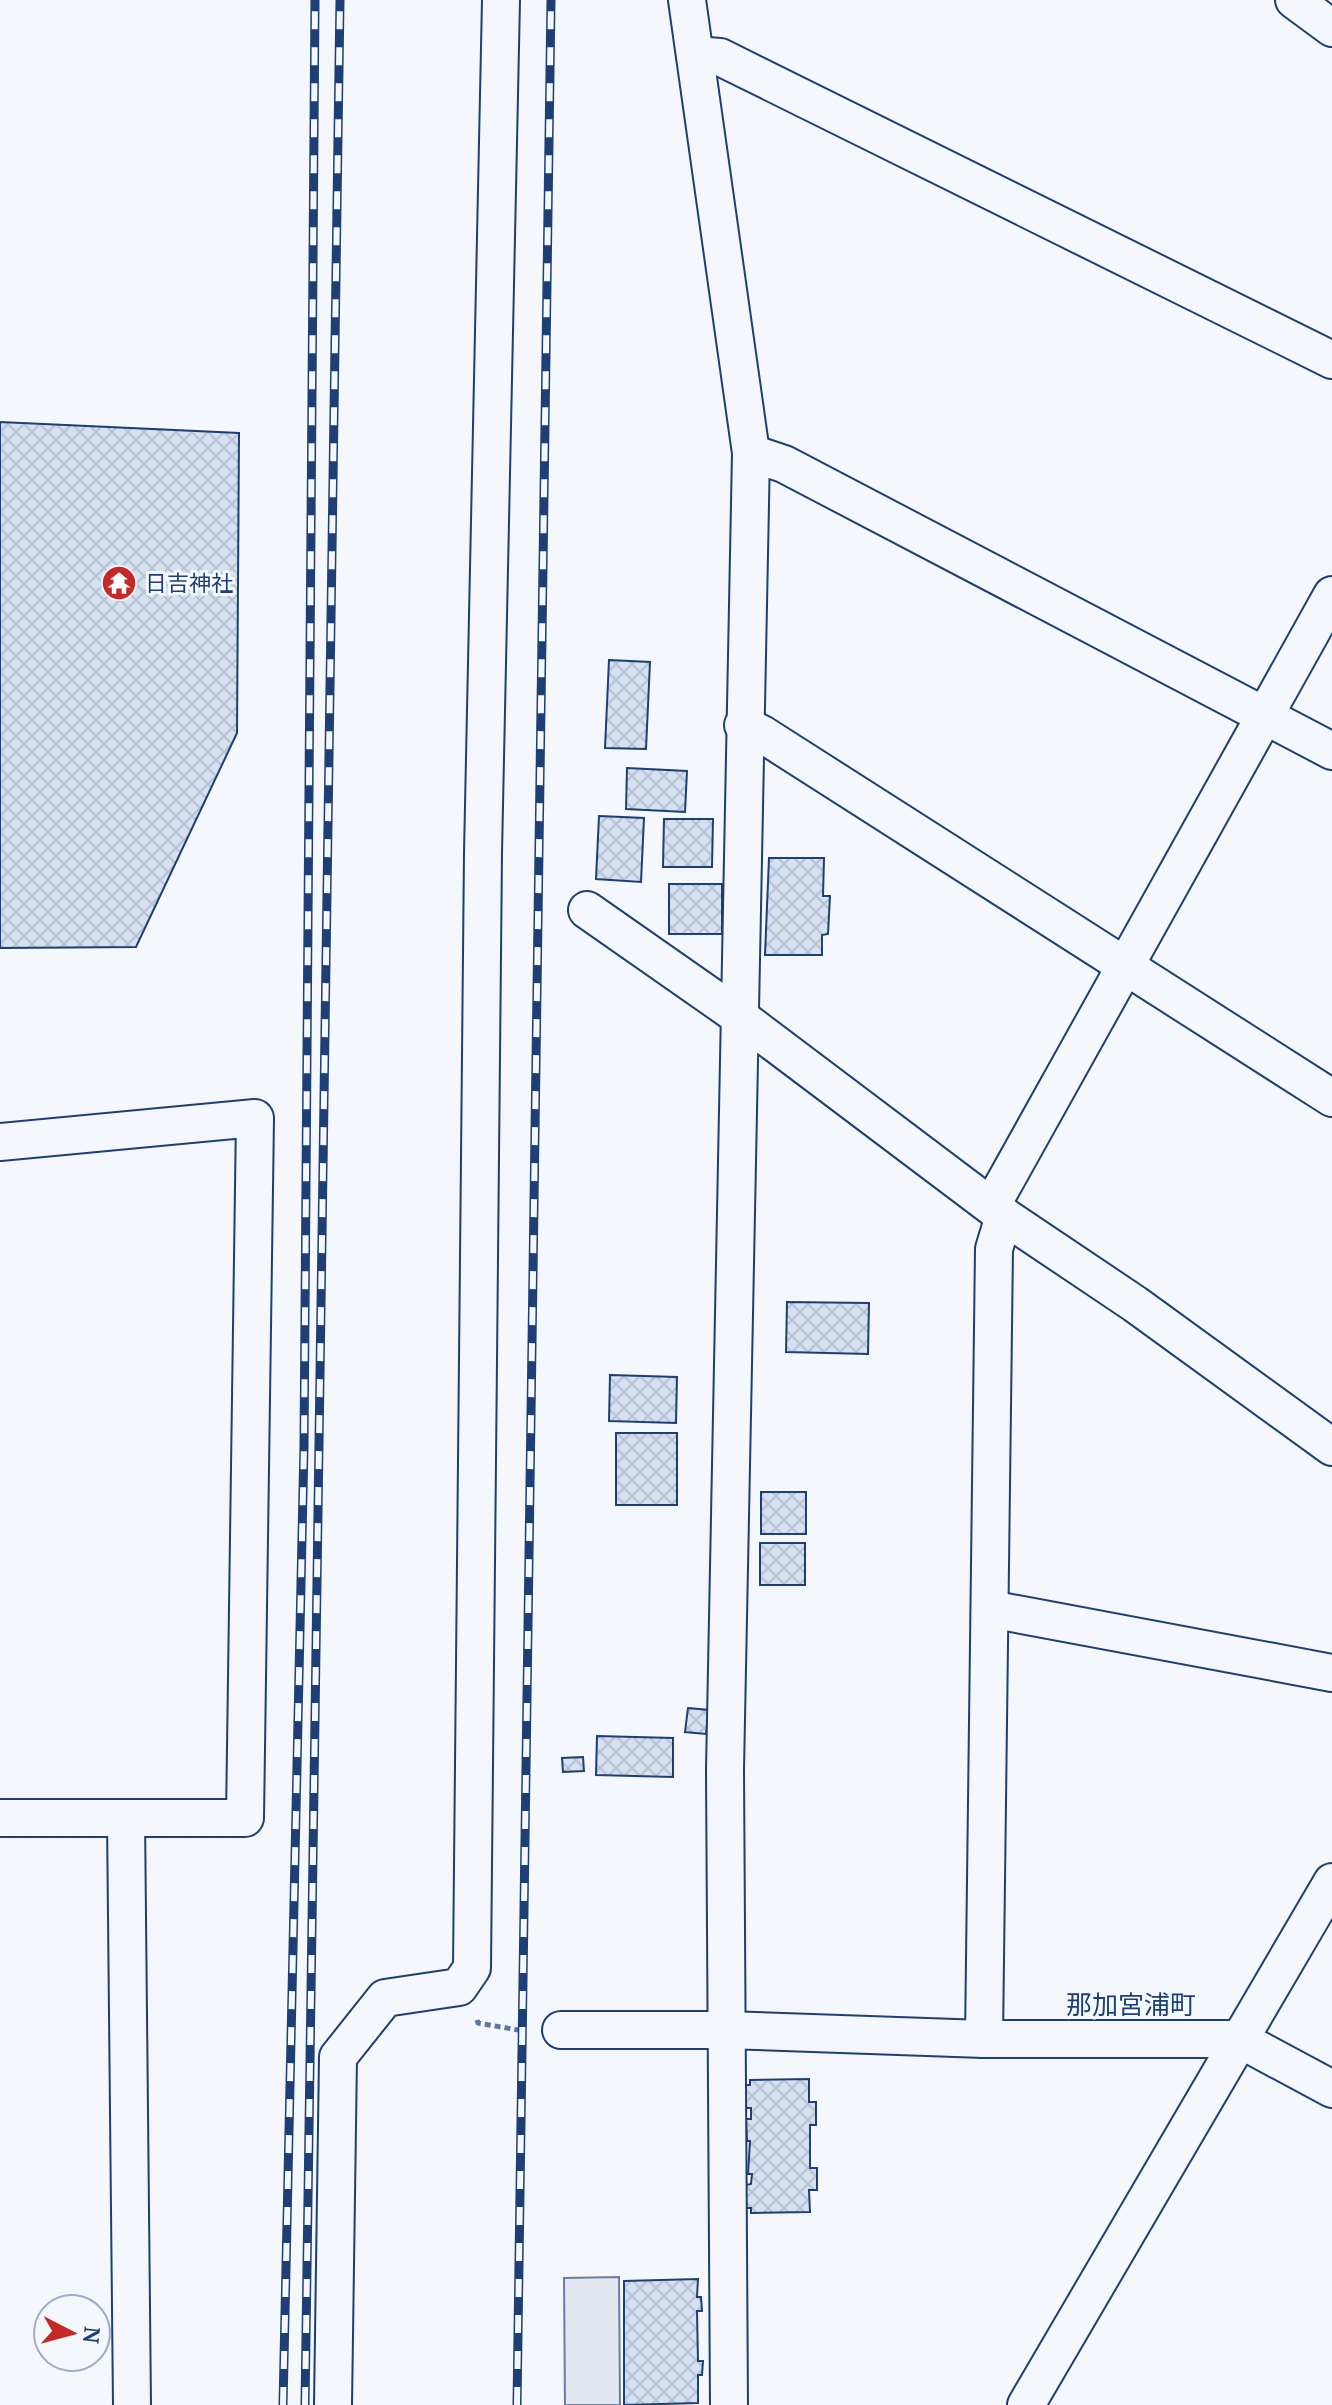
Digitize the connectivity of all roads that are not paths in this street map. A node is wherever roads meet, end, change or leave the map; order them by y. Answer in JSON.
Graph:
{"nodes":[{"id":1,"x":501,"y":0,"type":"edge"},
{"id":2,"x":687,"y":0,"type":"edge"},
{"id":3,"x":1294,"y":0,"type":"edge"},
{"id":4,"x":1332,"y":28,"type":"edge"},
{"id":5,"x":695,"y":55,"type":"junction"},
{"id":6,"x":1332,"y":360,"type":"edge"},
{"id":7,"x":751,"y":453,"type":"junction"},
{"id":8,"x":1332,"y":595,"type":"edge"},
{"id":9,"x":1267,"y":714,"type":"junction"},
{"id":10,"x":743,"y":725,"type":"junction"},
{"id":11,"x":1332,"y":751,"type":"edge"},
{"id":12,"x":587,"y":910,"type":"dead end"},
{"id":13,"x":1127,"y":967,"type":"junction"},
{"id":14,"x":740,"y":1017,"type":"junction"},
{"id":15,"x":1332,"y":1098,"type":"edge"},
{"id":16,"x":0,"y":1142,"type":"edge"},
{"id":17,"x":998,"y":1210,"type":"junction"},
{"id":18,"x":1332,"y":1447,"type":"edge"},
{"id":19,"x":990,"y":1609,"type":"junction"},
{"id":20,"x":1332,"y":1673,"type":"edge"},
{"id":21,"x":0,"y":1818,"type":"edge"},
{"id":22,"x":126,"y":1818,"type":"junction"},
{"id":23,"x":1332,"y":1882,"type":"edge"},
{"id":24,"x":561,"y":2030,"type":"road end"},
{"id":25,"x":725,"y":2030,"type":"junction"},
{"id":26,"x":984,"y":2039,"type":"junction"},
{"id":27,"x":1239,"y":2039,"type":"junction"},
{"id":28,"x":1332,"y":2089,"type":"edge"},
{"id":29,"x":132,"y":2405,"type":"edge"},
{"id":30,"x":333,"y":2405,"type":"edge"},
{"id":31,"x":729,"y":2405,"type":"edge"},
{"id":32,"x":1026,"y":2405,"type":"edge"}],
"edges":[{"from":1,"to":30,"type":"street"},
{"from":2,"to":5,"type":"street"},
{"from":3,"to":4,"type":"street"},
{"from":5,"to":6,"type":"street"},
{"from":5,"to":7,"type":"street"},
{"from":7,"to":9,"type":"street"},
{"from":7,"to":10,"type":"street"},
{"from":8,"to":9,"type":"street"},
{"from":9,"to":11,"type":"street"},
{"from":9,"to":13,"type":"street"},
{"from":10,"to":13,"type":"street"},
{"from":10,"to":14,"type":"street"},
{"from":12,"to":14,"type":"street"},
{"from":13,"to":15,"type":"street"},
{"from":13,"to":17,"type":"street"},
{"from":14,"to":17,"type":"street"},
{"from":14,"to":25,"type":"street"},
{"from":16,"to":22,"type":"street"},
{"from":17,"to":18,"type":"street"},
{"from":17,"to":19,"type":"street"},
{"from":19,"to":20,"type":"street"},
{"from":19,"to":26,"type":"street"},
{"from":21,"to":22,"type":"street"},
{"from":22,"to":29,"type":"street"},
{"from":23,"to":27,"type":"street"},
{"from":24,"to":25,"type":"street"},
{"from":25,"to":26,"type":"street"},
{"from":25,"to":31,"type":"street"},
{"from":26,"to":27,"type":"street"},
{"from":27,"to":28,"type":"street"},
{"from":27,"to":32,"type":"street"}]}
